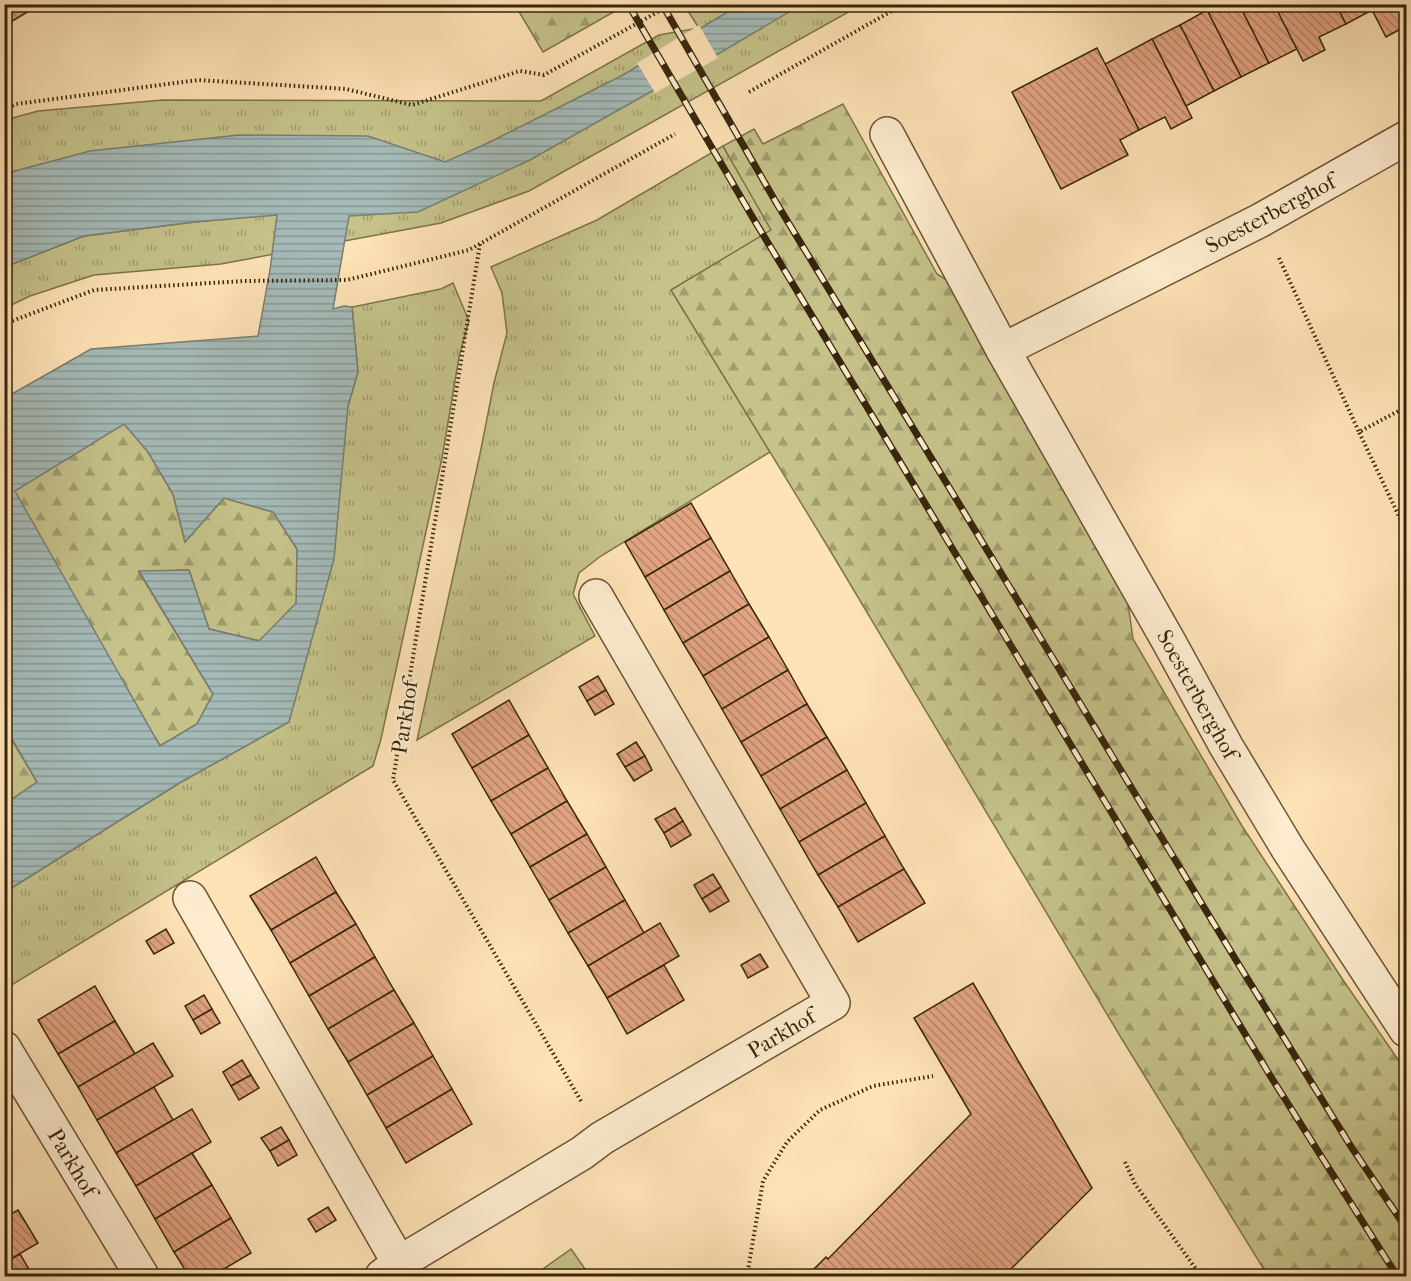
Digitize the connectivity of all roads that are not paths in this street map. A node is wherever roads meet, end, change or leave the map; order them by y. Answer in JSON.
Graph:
{"nodes":[{"id":1,"x":887,"y":134,"type":"dead end"},
{"id":2,"x":1407,"y":138,"type":"edge"},
{"id":3,"x":1003,"y":350,"type":"junction"},
{"id":4,"x":596,"y":596,"type":"dead end"},
{"id":5,"x":190,"y":898,"type":"dead end"},
{"id":6,"x":1407,"y":1030,"type":"edge"},
{"id":7,"x":4,"y":1048,"type":"edge"},
{"id":8,"x":390,"y":1270,"type":"edge"},
{"id":9,"x":142,"y":1276,"type":"edge"}],
"edges":[{"from":1,"to":3,"type":"street","name":"Soesterberghof"},
{"from":2,"to":3,"type":"street","name":"Soesterberghof"},
{"from":3,"to":6,"type":"street","name":"Soesterberghof"},
{"from":4,"to":8,"type":"street","name":"Parkhof"},
{"from":5,"to":8,"type":"street","name":"Parkhof"},
{"from":7,"to":9,"type":"street","name":"Parkhof"}]}
